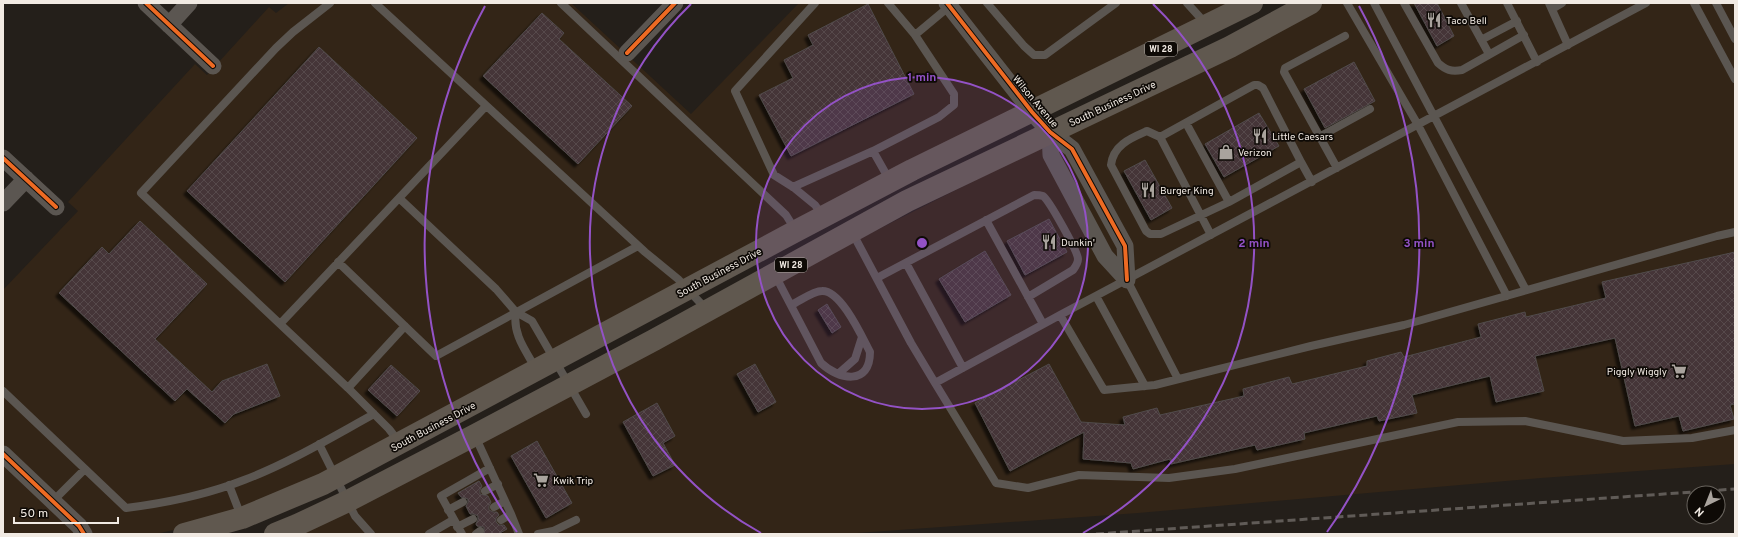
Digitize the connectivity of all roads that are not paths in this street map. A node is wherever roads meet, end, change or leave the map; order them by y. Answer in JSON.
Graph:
{"nodes":[{"id":1,"x":146,"y":3,"type":"edge"},
{"id":2,"x":189,"y":3,"type":"edge"},
{"id":3,"x":330,"y":3,"type":"edge"},
{"id":4,"x":375,"y":3,"type":"edge"},
{"id":5,"x":562,"y":3,"type":"edge"},
{"id":6,"x":675,"y":3,"type":"edge"},
{"id":7,"x":815,"y":3,"type":"edge"},
{"id":8,"x":888,"y":3,"type":"edge"},
{"id":9,"x":987,"y":3,"type":"edge"},
{"id":10,"x":1116,"y":3,"type":"edge"},
{"id":11,"x":1187,"y":3,"type":"edge"},
{"id":12,"x":1252,"y":3,"type":"edge"},
{"id":13,"x":1311,"y":3,"type":"edge"},
{"id":14,"x":1347,"y":3,"type":"edge"},
{"id":15,"x":1374,"y":3,"type":"edge"},
{"id":16,"x":1404,"y":3,"type":"edge"},
{"id":17,"x":1461,"y":3,"type":"edge"},
{"id":18,"x":1508,"y":3,"type":"edge"},
{"id":19,"x":1562,"y":3,"type":"edge"},
{"id":20,"x":1646,"y":3,"type":"edge"},
{"id":21,"x":1694,"y":3,"type":"edge"},
{"id":22,"x":1716,"y":3,"type":"edge"},
{"id":23,"x":950,"y":4,"type":"edge"},
{"id":24,"x":1550,"y":6,"type":"edge"},
{"id":25,"x":1517,"y":22,"type":"junction"},
{"id":26,"x":169,"y":25,"type":"junction"},
{"id":27,"x":1207,"y":26,"type":"junction"},
{"id":28,"x":1524,"y":35,"type":"junction"},
{"id":29,"x":915,"y":36,"type":"junction"},
{"id":30,"x":1345,"y":36,"type":"dead end"},
{"id":31,"x":1735,"y":39,"type":"edge"},
{"id":32,"x":1481,"y":40,"type":"junction"},
{"id":33,"x":1568,"y":45,"type":"junction"},
{"id":34,"x":628,"y":53,"type":"dead end"},
{"id":35,"x":1489,"y":54,"type":"junction"},
{"id":36,"x":1537,"y":62,"type":"junction"},
{"id":37,"x":213,"y":66,"type":"dead end"},
{"id":38,"x":1735,"y":79,"type":"edge"},
{"id":39,"x":486,"y":106,"type":"junction"},
{"id":40,"x":1370,"y":109,"type":"dead end"},
{"id":41,"x":1032,"y":112,"type":"junction"},
{"id":42,"x":1434,"y":117,"type":"junction"},
{"id":43,"x":1186,"y":123,"type":"junction"},
{"id":44,"x":1418,"y":125,"type":"junction"},
{"id":45,"x":1050,"y":132,"type":"junction"},
{"id":46,"x":1160,"y":136,"type":"junction"},
{"id":47,"x":1319,"y":137,"type":"junction"},
{"id":48,"x":873,"y":151,"type":"junction"},
{"id":49,"x":3,"y":158,"type":"edge"},
{"id":50,"x":1300,"y":162,"type":"junction"},
{"id":51,"x":1337,"y":168,"type":"junction"},
{"id":52,"x":26,"y":179,"type":"junction"},
{"id":53,"x":891,"y":182,"type":"junction"},
{"id":54,"x":1312,"y":182,"type":"junction"},
{"id":55,"x":793,"y":187,"type":"junction"},
{"id":56,"x":399,"y":198,"type":"junction"},
{"id":57,"x":1229,"y":202,"type":"junction"},
{"id":58,"x":3,"y":203,"type":"edge"},
{"id":59,"x":56,"y":207,"type":"dead end"},
{"id":60,"x":1200,"y":215,"type":"junction"},
{"id":61,"x":823,"y":216,"type":"junction"},
{"id":62,"x":986,"y":220,"type":"junction"},
{"id":63,"x":796,"y":231,"type":"junction"},
{"id":64,"x":852,"y":231,"type":"junction"},
{"id":65,"x":1735,"y":232,"type":"edge"},
{"id":66,"x":1211,"y":235,"type":"junction"},
{"id":67,"x":638,"y":246,"type":"junction"},
{"id":68,"x":338,"y":262,"type":"junction"},
{"id":69,"x":906,"y":263,"type":"junction"},
{"id":70,"x":774,"y":274,"type":"junction"},
{"id":71,"x":877,"y":278,"type":"junction"},
{"id":72,"x":1127,"y":280,"type":"junction"},
{"id":73,"x":688,"y":289,"type":"junction"},
{"id":74,"x":1526,"y":290,"type":"junction"},
{"id":75,"x":1096,"y":296,"type":"junction"},
{"id":76,"x":1507,"y":296,"type":"junction"},
{"id":77,"x":1028,"y":297,"type":"junction"},
{"id":78,"x":791,"y":305,"type":"junction"},
{"id":79,"x":708,"y":310,"type":"junction"},
{"id":80,"x":516,"y":312,"type":"junction"},
{"id":81,"x":1060,"y":315,"type":"junction"},
{"id":82,"x":280,"y":324,"type":"junction"},
{"id":83,"x":1043,"y":324,"type":"junction"},
{"id":84,"x":405,"y":326,"type":"junction"},
{"id":85,"x":862,"y":337,"type":"junction"},
{"id":86,"x":546,"y":365,"type":"junction"},
{"id":87,"x":963,"y":368,"type":"junction"},
{"id":88,"x":838,"y":374,"type":"junction"},
{"id":89,"x":1178,"y":379,"type":"junction"},
{"id":90,"x":935,"y":383,"type":"junction"},
{"id":91,"x":569,"y":385,"type":"junction"},
{"id":92,"x":1145,"y":386,"type":"junction"},
{"id":93,"x":348,"y":388,"type":"junction"},
{"id":94,"x":3,"y":391,"type":"edge"},
{"id":95,"x":374,"y":414,"type":"junction"},
{"id":96,"x":586,"y":414,"type":"dead end"},
{"id":97,"x":1735,"y":430,"type":"edge"},
{"id":98,"x":474,"y":434,"type":"junction"},
{"id":99,"x":320,"y":444,"type":"junction"},
{"id":100,"x":400,"y":444,"type":"junction"},
{"id":101,"x":3,"y":454,"type":"edge"},
{"id":102,"x":490,"y":468,"type":"junction"},
{"id":103,"x":85,"y":469,"type":"junction"},
{"id":104,"x":336,"y":477,"type":"junction"},
{"id":105,"x":498,"y":484,"type":"junction"},
{"id":106,"x":229,"y":485,"type":"junction"},
{"id":107,"x":485,"y":491,"type":"dead end"},
{"id":108,"x":53,"y":501,"type":"junction"},
{"id":109,"x":348,"y":501,"type":"junction"},
{"id":110,"x":505,"y":501,"type":"junction"},
{"id":111,"x":464,"y":502,"type":"dead end"},
{"id":112,"x":494,"y":507,"type":"dead end"},
{"id":113,"x":448,"y":510,"type":"junction"},
{"id":114,"x":511,"y":514,"type":"junction"},
{"id":115,"x":242,"y":518,"type":"junction"},
{"id":116,"x":473,"y":519,"type":"dead end"},
{"id":117,"x":501,"y":520,"type":"dead end"},
{"id":118,"x":576,"y":520,"type":"dead end"},
{"id":119,"x":457,"y":527,"type":"edge"},
{"id":120,"x":84,"y":534,"type":"edge"},
{"id":121,"x":184,"y":534,"type":"edge"},
{"id":122,"x":275,"y":534,"type":"edge"},
{"id":123,"x":371,"y":534,"type":"edge"},
{"id":124,"x":429,"y":534,"type":"edge"},
{"id":125,"x":519,"y":534,"type":"edge"},
{"id":126,"x":538,"y":534,"type":"edge"}],
"edges":[{"from":1,"to":26,"type":"street"},
{"from":2,"to":26,"type":"street"},
{"from":3,"to":82,"type":"lane"},
{"from":4,"to":39,"type":"lane"},
{"from":5,"to":63,"type":"lane"},
{"from":6,"to":34,"type":"street"},
{"from":7,"to":55,"type":"lane"},
{"from":8,"to":29,"type":"lane"},
{"from":9,"to":10,"type":"lane"},
{"from":11,"to":27,"type":"lane"},
{"from":12,"to":27,"type":"main road","name":"South Business Drive","number":"WI 28"},
{"from":13,"to":45,"type":"main road","name":"South Business Drive","number":"WI 28"},
{"from":14,"to":44,"type":"lane"},
{"from":15,"to":42,"type":"lane"},
{"from":16,"to":35,"type":"lane"},
{"from":17,"to":32,"type":"lane"},
{"from":18,"to":25,"type":"lane"},
{"from":19,"to":24,"type":"lane"},
{"from":20,"to":33,"type":"lane"},
{"from":21,"to":38,"type":"lane"},
{"from":22,"to":31,"type":"lane"},
{"from":23,"to":29,"type":"lane"},
{"from":23,"to":41,"type":"street","name":"Wilson Avenue"},
{"from":24,"to":33,"type":"lane"},
{"from":25,"to":28,"type":"lane"},
{"from":25,"to":32,"type":"lane"},
{"from":26,"to":37,"type":"street"},
{"from":27,"to":41,"type":"main road","name":"South Business Drive","number":"WI 28"},
{"from":28,"to":35,"type":"lane"},
{"from":28,"to":36,"type":"lane"},
{"from":29,"to":48,"type":"lane"},
{"from":30,"to":47,"type":"lane"},
{"from":32,"to":35,"type":"lane"},
{"from":33,"to":36,"type":"lane"},
{"from":36,"to":42,"type":"lane"},
{"from":39,"to":56,"type":"lane"},
{"from":39,"to":67,"type":"lane"},
{"from":40,"to":47,"type":"lane"},
{"from":41,"to":45,"type":"street","name":"Wilson Avenue"},
{"from":41,"to":53,"type":"main road","name":"South Business Drive","number":"WI 28"},
{"from":42,"to":44,"type":"lane"},
{"from":42,"to":74,"type":"lane"},
{"from":43,"to":46,"type":"lane"},
{"from":43,"to":50,"type":"lane"},
{"from":43,"to":57,"type":"lane"},
{"from":44,"to":51,"type":"lane"},
{"from":44,"to":76,"type":"lane"},
{"from":45,"to":64,"type":"main road","name":"South Business Drive","number":"WI 28"},
{"from":45,"to":72,"type":"street","name":"Wilson Avenue"},
{"from":46,"to":60,"type":"lane"},
{"from":46,"to":60,"type":"lane"},
{"from":47,"to":51,"type":"lane"},
{"from":48,"to":53,"type":"lane"},
{"from":48,"to":55,"type":"lane"},
{"from":49,"to":52,"type":"street"},
{"from":50,"to":54,"type":"lane"},
{"from":50,"to":57,"type":"lane"},
{"from":51,"to":54,"type":"lane"},
{"from":52,"to":58,"type":"street"},
{"from":52,"to":59,"type":"street"},
{"from":53,"to":61,"type":"main road","name":"South Business Drive","number":"WI 28"},
{"from":54,"to":66,"type":"lane"},
{"from":55,"to":61,"type":"lane"},
{"from":56,"to":68,"type":"lane"},
{"from":56,"to":80,"type":"lane"},
{"from":57,"to":60,"type":"lane"},
{"from":60,"to":66,"type":"lane"},
{"from":61,"to":63,"type":"main road","name":"South Business Drive","number":"WI 28"},
{"from":62,"to":69,"type":"lane"},
{"from":62,"to":77,"type":"lane"},
{"from":62,"to":77,"type":"lane"},
{"from":63,"to":73,"type":"main road","name":"South Business Drive","number":"WI 28"},
{"from":64,"to":70,"type":"main road","name":"South Business Drive","number":"WI 28"},
{"from":64,"to":71,"type":"lane"},
{"from":65,"to":74,"type":"lane"},
{"from":66,"to":72,"type":"lane"},
{"from":67,"to":73,"type":"lane"},
{"from":67,"to":80,"type":"lane"},
{"from":68,"to":82,"type":"lane"},
{"from":68,"to":84,"type":"lane"},
{"from":69,"to":71,"type":"lane"},
{"from":69,"to":87,"type":"lane"},
{"from":70,"to":78,"type":"lane"},
{"from":70,"to":79,"type":"main road","name":"South Business Drive","number":"WI 28"},
{"from":71,"to":90,"type":"lane"},
{"from":72,"to":75,"type":"lane"},
{"from":72,"to":89,"type":"lane"},
{"from":73,"to":79,"type":"lane"},
{"from":73,"to":86,"type":"main road","name":"South Business Drive","number":"WI 28"},
{"from":74,"to":76,"type":"lane"},
{"from":75,"to":81,"type":"lane"},
{"from":75,"to":92,"type":"lane"},
{"from":76,"to":89,"type":"lane"},
{"from":77,"to":83,"type":"lane"},
{"from":78,"to":85,"type":"lane"},
{"from":78,"to":88,"type":"lane"},
{"from":79,"to":91,"type":"main road","name":"South Business Drive","number":"WI 28"},
{"from":80,"to":84,"type":"lane"},
{"from":80,"to":86,"type":"lane"},
{"from":80,"to":86,"type":"lane"},
{"from":81,"to":83,"type":"lane"},
{"from":81,"to":92,"type":"lane"},
{"from":82,"to":93,"type":"lane"},
{"from":83,"to":87,"type":"lane"},
{"from":84,"to":93,"type":"lane"},
{"from":85,"to":88,"type":"lane"},
{"from":85,"to":88,"type":"lane"},
{"from":86,"to":91,"type":"lane"},
{"from":86,"to":100,"type":"main road","name":"South Business Drive","number":"WI 28"},
{"from":87,"to":90,"type":"lane"},
{"from":89,"to":92,"type":"lane"},
{"from":90,"to":97,"type":"lane"},
{"from":91,"to":96,"type":"lane"},
{"from":91,"to":98,"type":"main road","name":"South Business Drive","number":"WI 28"},
{"from":93,"to":95,"type":"lane"},
{"from":94,"to":103,"type":"lane"},
{"from":95,"to":99,"type":"lane"},
{"from":95,"to":100,"type":"lane"},
{"from":98,"to":102,"type":"lane"},
{"from":98,"to":109,"type":"main road","name":"South Business Drive","number":"WI 28"},
{"from":99,"to":104,"type":"lane"},
{"from":99,"to":106,"type":"lane"},
{"from":100,"to":104,"type":"main road","name":"South Business Drive","number":"WI 28"},
{"from":101,"to":108,"type":"street"},
{"from":102,"to":105,"type":"lane"},
{"from":102,"to":113,"type":"lane"},
{"from":103,"to":106,"type":"lane"},
{"from":103,"to":108,"type":"lane"},
{"from":104,"to":109,"type":"lane"},
{"from":104,"to":115,"type":"main road","name":"South Business Drive","number":"WI 28"},
{"from":105,"to":107,"type":"lane"},
{"from":105,"to":110,"type":"lane"},
{"from":106,"to":115,"type":"lane"},
{"from":108,"to":120,"type":"street"},
{"from":109,"to":122,"type":"main road","name":"South Business Drive","number":"WI 28"},
{"from":109,"to":123,"type":"lane"},
{"from":110,"to":112,"type":"lane"},
{"from":110,"to":114,"type":"lane"},
{"from":111,"to":113,"type":"lane"},
{"from":113,"to":119,"type":"lane"},
{"from":114,"to":117,"type":"lane"},
{"from":114,"to":125,"type":"lane"},
{"from":115,"to":121,"type":"main road","name":"South Business Drive","number":"WI 28"},
{"from":116,"to":119,"type":"lane"},
{"from":118,"to":126,"type":"lane"},
{"from":119,"to":124,"type":"lane"}]}
